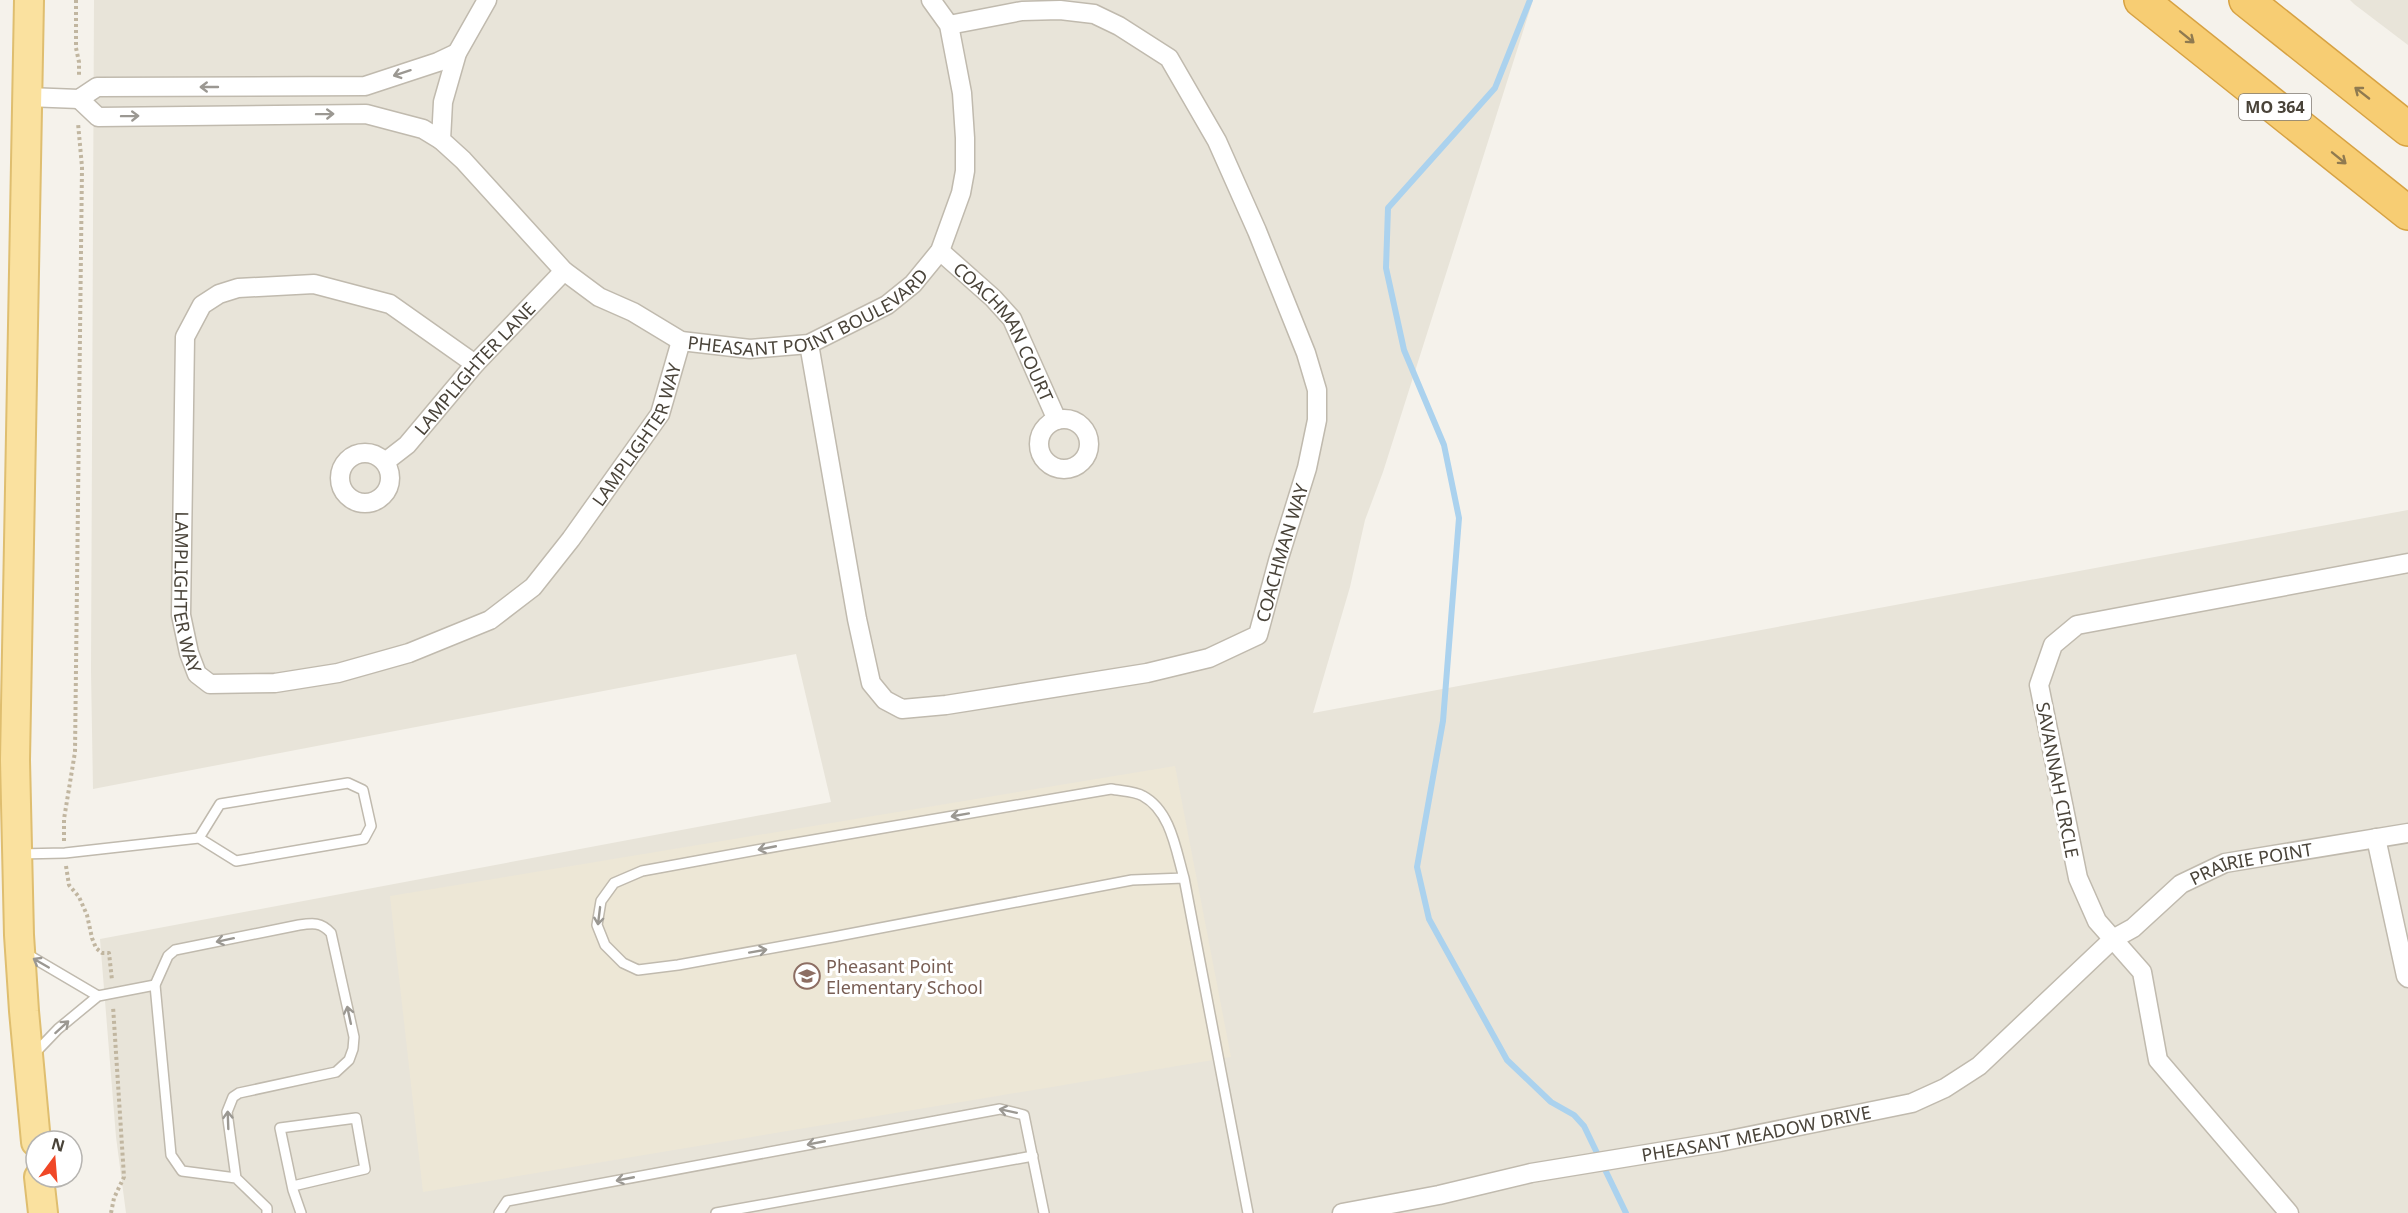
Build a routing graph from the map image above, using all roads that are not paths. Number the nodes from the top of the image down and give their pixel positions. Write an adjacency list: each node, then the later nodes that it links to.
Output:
1 (29, 0): 10 (main road)
2 (487, 0): 7 (street)
3 (931, 0): 6 (street, PHEASANT POINT BOULEVARD)
4 (2141, 0): 16 (highway, MO 364, one-way to 16)
5 (2246, 0): 14 (highway, one-way to 5)
6 (949, 25): 17 (street, PHEASANT POINT BOULEVARD); 20 (street, COACHMAN WAY)
7 (457, 53): 8 (street, one-way to 8); 15 (street)
8 (365, 86): 9 (street); 12 (street)
9 (258, 87): 11 (street, one-way to 11); 13 (street)
10 (27, 97): 11 (street); 28 (main road)
11 (79, 99): 13 (street, PHEASANT POINT BOULEVARD, one-way to 13)
12 (366, 114): 13 (street, PHEASANT POINT BOULEVARD, one-way to 12); 15 (street, PHEASANT POINT BOULEVARD)
13 (259, 115)
14 (2408, 129)
15 (441, 140): 18 (street, PHEASANT POINT BOULEVARD)
16 (2408, 213)
17 (940, 251): 20 (street, PHEASANT POINT BOULEVARD); 22 (street, COACHMAN COURT)
18 (564, 271): 19 (street, PHEASANT POINT BOULEVARD); 21 (street, LAMPLIGHTER LANE)
19 (681, 341): 20 (street, PHEASANT POINT BOULEVARD); 21 (street, LAMPLIGHTER WAY)
20 (809, 344)
21 (475, 364): 23 (street, LAMPLIGHTER LANE)
22 (1057, 420)
23 (385, 462)
24 (2408, 563): 30 (street, SAVANNAH CIRCLE)
25 (2408, 833): 27 (street, PRAIRIE POINT)
26 (199, 838): 26 (lane); 28 (lane)
27 (2376, 838): 30 (street, PRAIRIE POINT); 32 (street)
28 (17, 854): 31 (main road)
29 (1184, 878): 29 (lane, one-way to 29); 47 (lane)
30 (2113, 939): 48 (street, PHEASANT MEADOW DRIVE); 49 (street, SAVANNAH CIRCLE)
31 (21, 951): 34 (lane, one-way to 31); 35 (main road)
32 (2408, 978)
33 (155, 985): 34 (lane); 38 (lane); 38 (lane, one-way to 33)
34 (98, 996): 35 (lane, one-way to 34)
35 (28, 1060): 36 (main road)
36 (35, 1129)
37 (1034, 1156): 44 (lane, one-way to 44); 45 (lane); 46 (lane)
38 (236, 1178): 42 (lane)
39 (293, 1186): 39 (lane); 43 (lane)
40 (40, 1189): 41 (main road)
41 (43, 1213)
42 (267, 1213)
43 (301, 1213)
44 (499, 1213)
45 (716, 1213)
46 (1044, 1213)
47 (1248, 1213)
48 (1342, 1213)
49 (2289, 1213)

